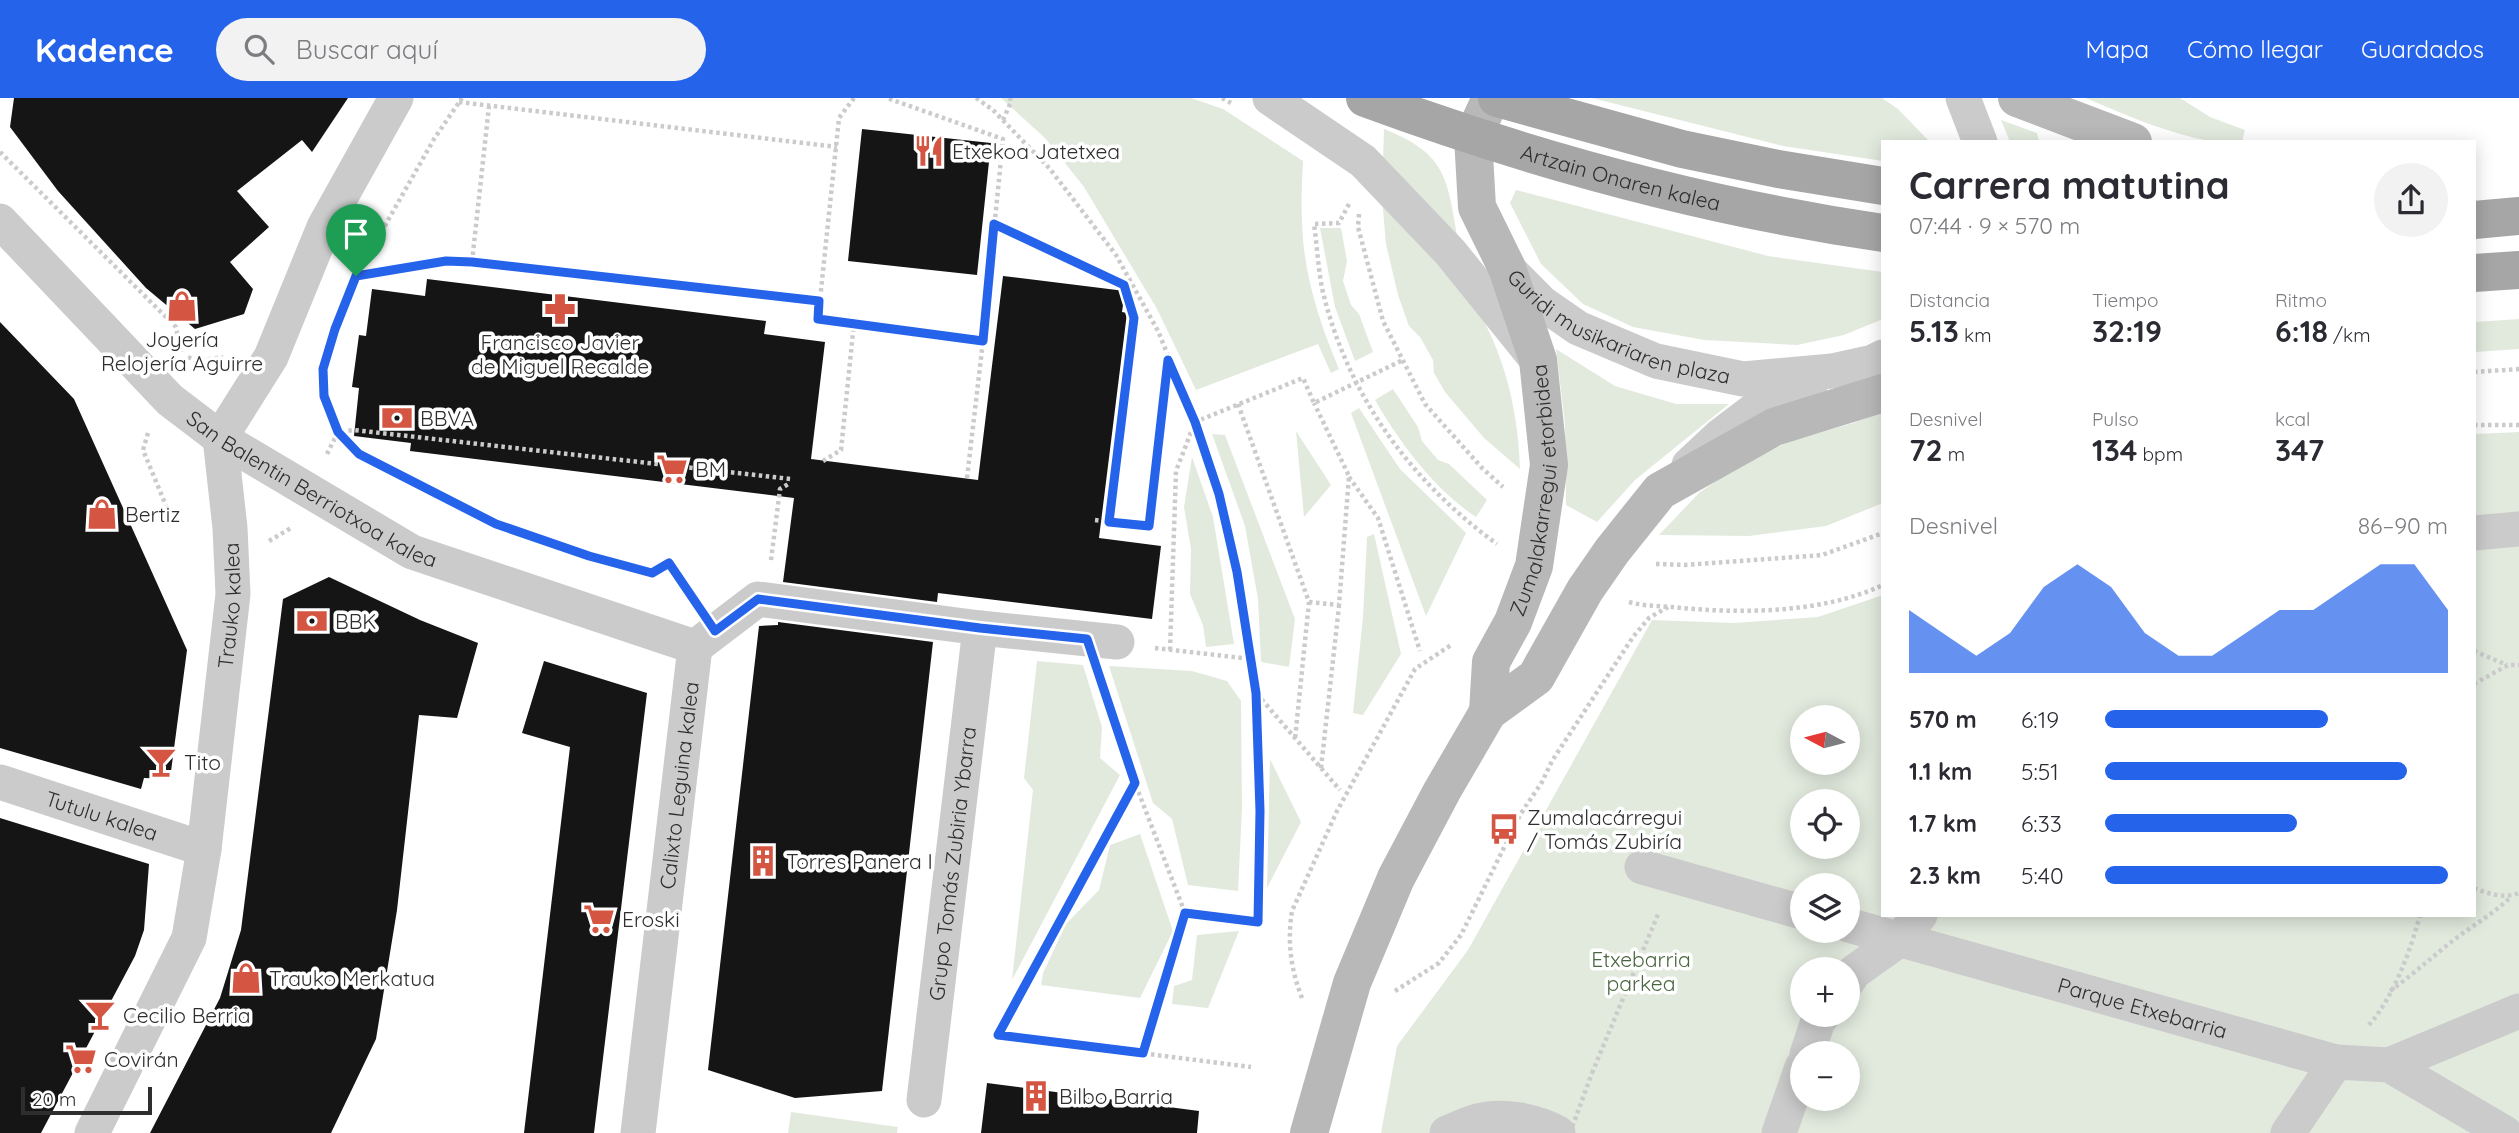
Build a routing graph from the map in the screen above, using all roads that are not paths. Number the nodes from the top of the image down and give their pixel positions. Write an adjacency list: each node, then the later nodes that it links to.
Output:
1 (396, 98): 23 (street)
2 (1270, 98): 20 (street, Guridi musikariaren plaza)
3 (1365, 98): 8 (main road, Artzain Onaren kalea)
4 (1491, 98): 8 (street, Guridi musikariaren plaza)
5 (1497, 98): 11 (main road, Artzain Onaren kalea)
6 (1963, 98): 9 (street)
7 (2017, 98): 10 (street)
8 (1473, 137): 15 (main road, Artzain Onaren kalea); 16 (street, Guridi musikariaren plaza)
9 (1979, 140)
10 (2128, 140)
11 (1881, 186)
12 (2519, 216): 14 (main road)
13 (0, 220): 23 (street, San Balentin Berriotxoa kalea)
14 (2476, 220)
15 (1881, 233)
16 (1507, 268): 20 (street, Zumalakarregui etorbidea); 21 (street, Guridi musikariaren plaza)
17 (2519, 270): 18 (main road)
18 (2476, 273)
19 (1881, 358): 21 (street, Guridi musikariaren plaza)
20 (1538, 360): 30 (street, Zumalakarregui etorbidea)
21 (1832, 371): 24 (street, Guridi musikariaren plaza)
22 (1881, 394): 24 (street, Zumalakarregui etorbidea)
23 (219, 438): 28 (street, San Balentin Berriotxoa kalea); 32 (street, Trauko kalea)
24 (1660, 491): 30 (street, Zumalakarregui etorbidea)
25 (2519, 529): 26 (street)
26 (2476, 533)
27 (980, 628): 28 (street); 29 (street); 41 (street, Grupo Tomás Zubiria Ybarra)
28 (705, 639): 44 (street, Calixto Leguina kalea)
29 (1102, 640)
30 (1488, 712): 45 (street, Zumalakarregui etorbidea)
31 (0, 782): 32 (street, Tutulu kalea)
32 (204, 849): 43 (street, Trauko kalea)
33 (1642, 867): 34 (street)
34 (1790, 908)
35 (1860, 925): 36 (street, Parque Etxebarria)
36 (1910, 927): 37 (street); 39 (street, Parque Etxebarria)
37 (1860, 967)
38 (2519, 1011): 40 (street, Parque Etxebarria)
39 (2336, 1062): 40 (street, Parque Etxebarria); 49 (street)
40 (2389, 1065): 50 (street, Parque Etxebarria)
41 (924, 1100)
42 (1790, 1101): 48 (street)
43 (92, 1133)
44 (638, 1133)
45 (1309, 1133)
46 (1447, 1133): 47 (street)
47 (1558, 1133)
48 (1779, 1133)
49 (2288, 1133)
50 (2505, 1133)

